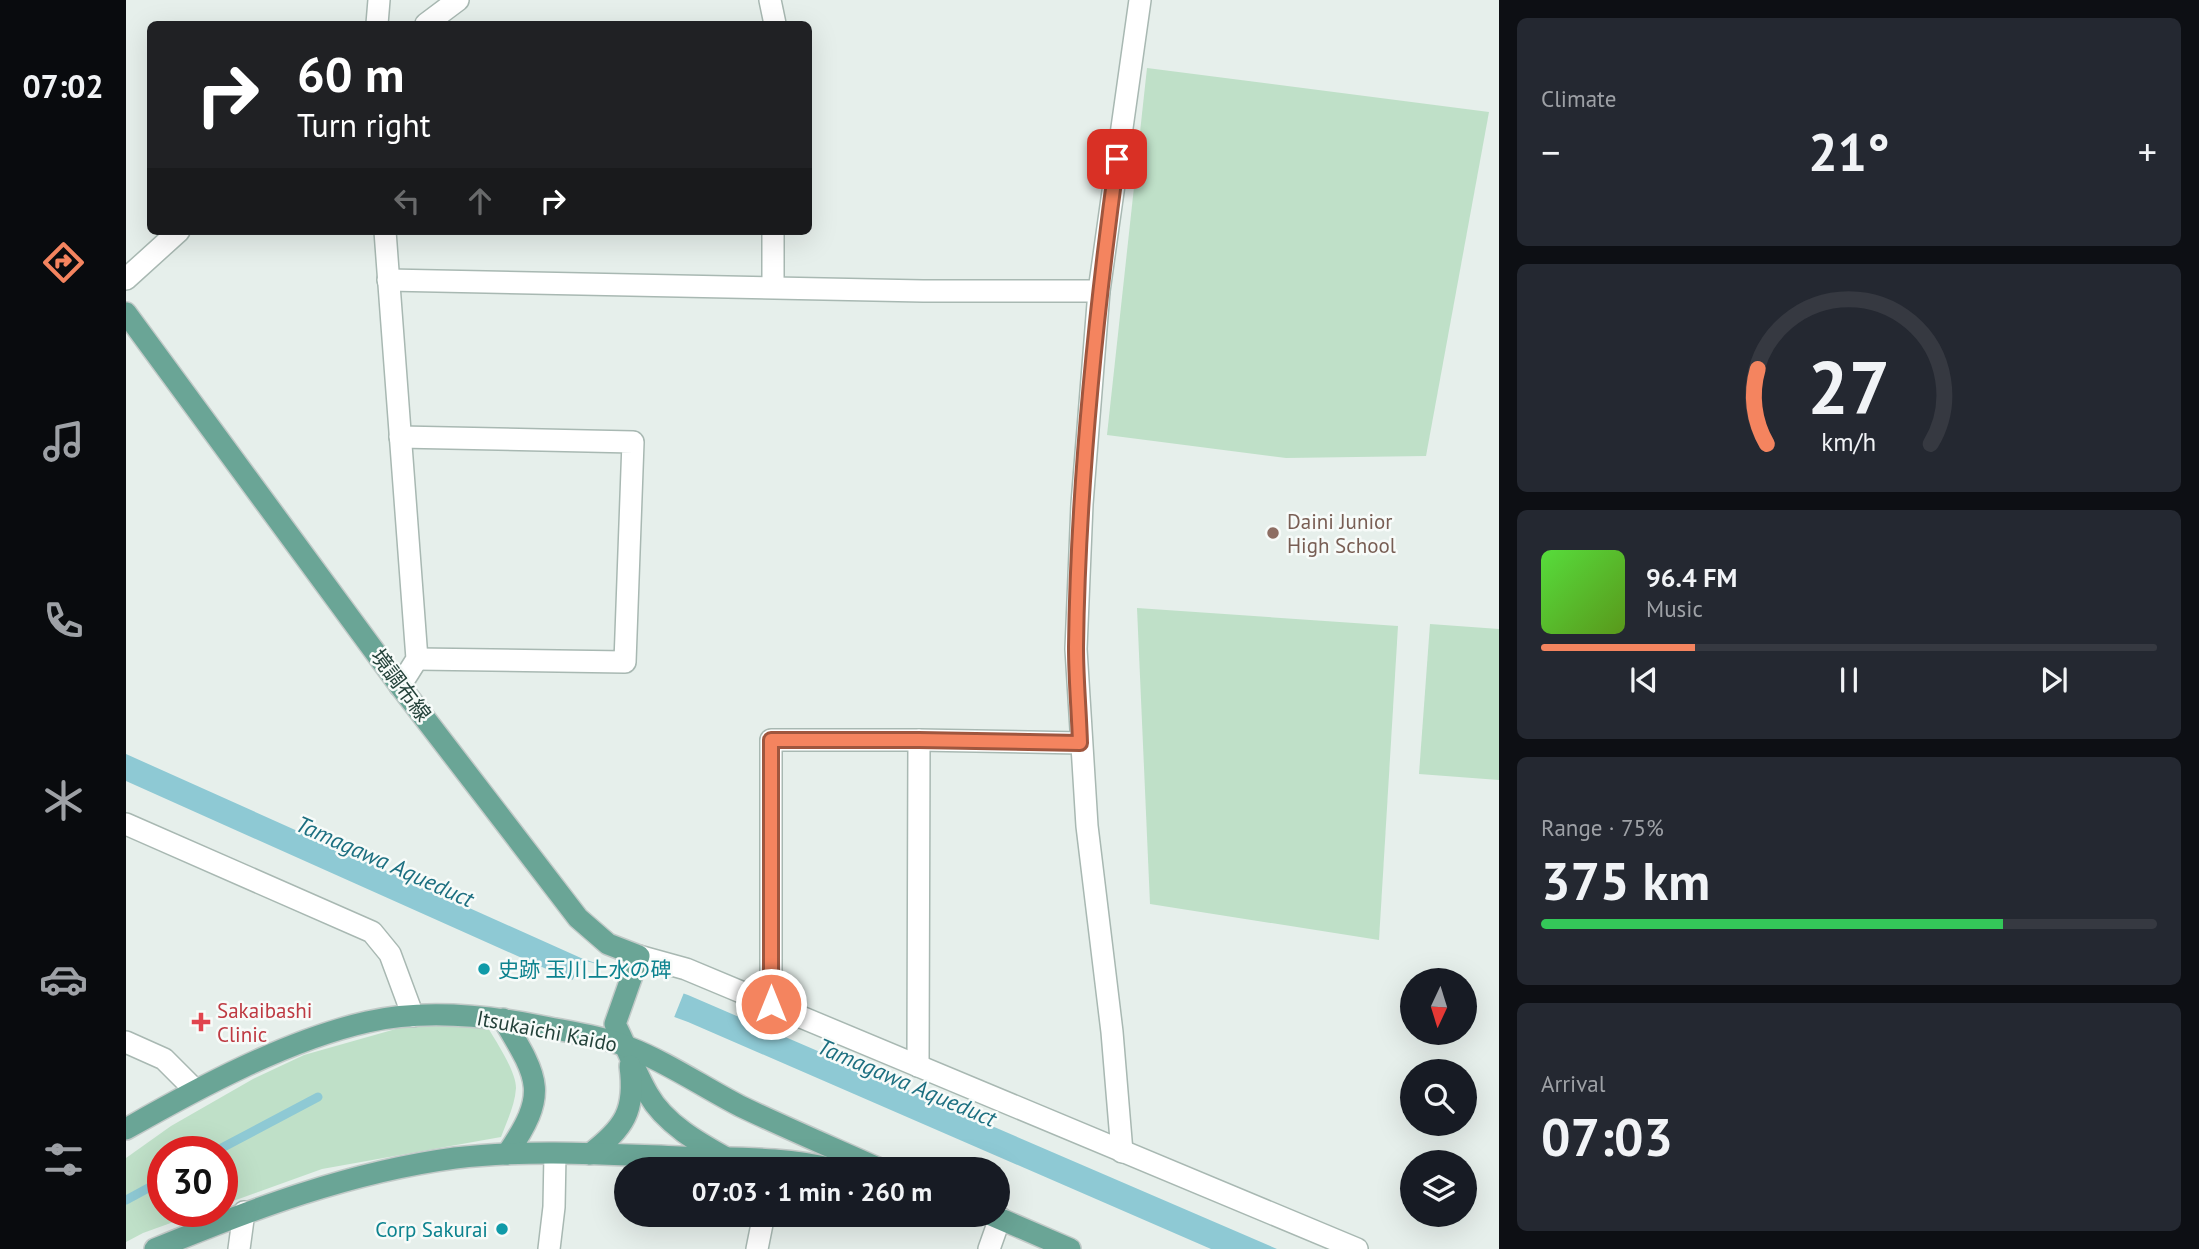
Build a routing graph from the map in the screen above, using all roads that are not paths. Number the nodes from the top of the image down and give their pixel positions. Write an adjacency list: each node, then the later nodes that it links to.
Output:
1 (379, 0): 5 (street)
2 (458, 0): 6 (street)
3 (770, 0): 7 (street)
4 (1140, 0): 14 (street)
5 (377, 21)
6 (430, 21)
7 (774, 21)
8 (175, 235): 11 (street)
9 (385, 235): 12 (street)
10 (774, 235): 13 (street)
11 (126, 279)
12 (388, 280): 13 (street); 16 (street)
13 (773, 287): 14 (street)
14 (1099, 291): 20 (street)
15 (126, 313): 18 (main road, 境調布線)
16 (400, 437): 17 (street); 17 (street)
17 (417, 659): 18 (street)
18 (400, 686): 22 (main road, 境調布線)
19 (919, 740): 20 (street); 23 (street); 28 (street)
20 (1080, 743): 31 (street)
21 (126, 824): 24 (street)
22 (636, 963): 23 (street); 27 (main road)
23 (771, 1004): 28 (street)
24 (413, 1016): 25 (main road, Itsukaichi Kaido); 29 (main road, Itsukaichi Kaido)
25 (503, 1019): 27 (main road, Itsukaichi Kaido); 32 (main road)
26 (126, 1042): 29 (street)
27 (627, 1047): 34 (main road); 36 (main road); 37 (main road, Itsukaichi Kaido)
28 (918, 1066): 31 (street)
29 (195, 1090): 30 (main road, Itsukaichi Kaido)
30 (126, 1129)
31 (1122, 1152): 48 (street)
32 (507, 1154): 33 (main road); 38 (main road)
33 (555, 1154): 34 (main road); 44 (street)
34 (590, 1154): 35 (main road)
35 (673, 1157)
36 (725, 1157)
37 (854, 1157)
38 (244, 1212): 42 (main road); 43 (street)
39 (1010, 1223): 47 (main road)
40 (761, 1227): 45 (street)
41 (992, 1227): 46 (street)
42 (155, 1249)
43 (239, 1249)
44 (549, 1249)
45 (757, 1249)
46 (989, 1249)
47 (1070, 1249)
48 (1357, 1249)

